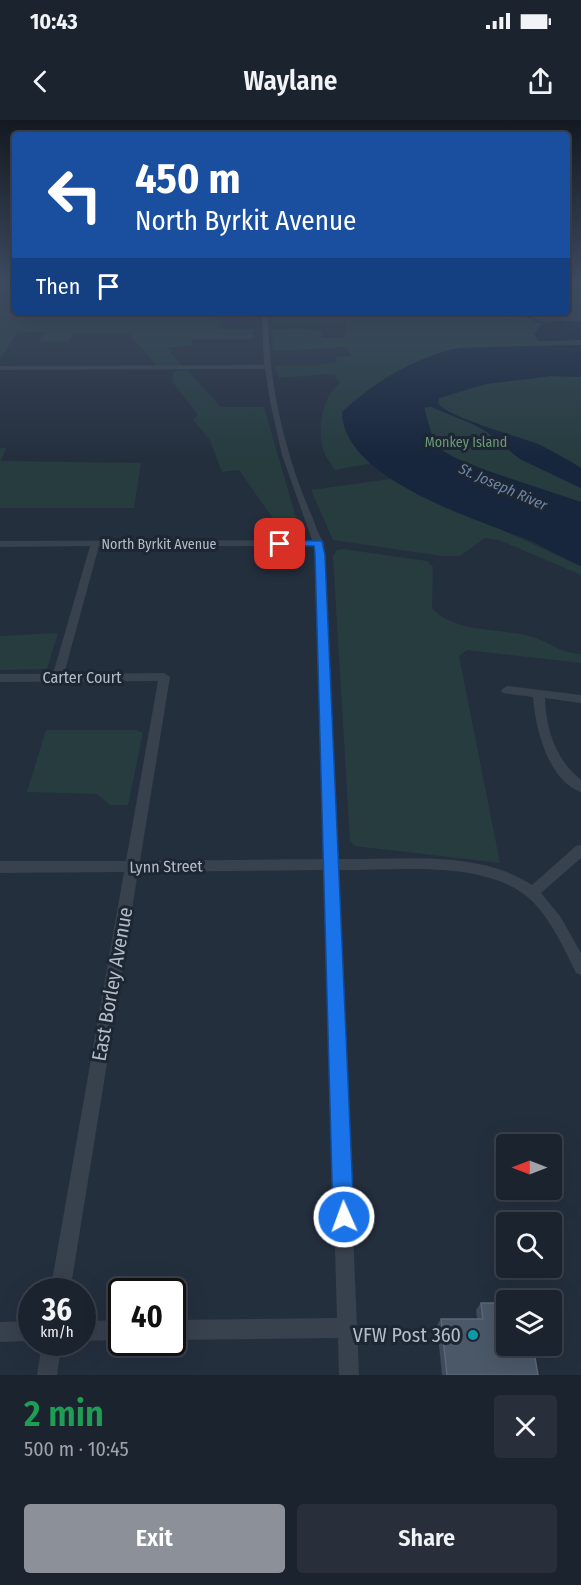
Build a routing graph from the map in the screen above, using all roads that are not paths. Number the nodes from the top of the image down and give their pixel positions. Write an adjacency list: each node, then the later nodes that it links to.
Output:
1 (264, 341): 2 (street)
2 (267, 367): 3 (street); 4 (street)
3 (0, 369)
4 (319, 543): 6 (street, North Byrkit Avenue); 15 (street)
5 (0, 544): 6 (street, North Byrkit Avenue)
6 (95, 544): 9 (street)
7 (164, 677): 9 (street, Carter Court); 17 (street, East Borley Avenue)
8 (0, 678): 9 (street, Carter Court)
9 (57, 678)
10 (507, 690): 11 (street)
11 (539, 694): 12 (street); 13 (street)
12 (581, 699)
13 (581, 787)
14 (581, 850): 18 (street)
15 (332, 865): 17 (street, Lynn Street); 18 (street, Lynn Street); 21 (street)
16 (0, 867): 17 (street, Lynn Street)
17 (131, 867): 20 (street, East Borley Avenue)
18 (533, 892): 19 (street)
19 (581, 968)
20 (62, 1278)
21 (347, 1328): 22 (street); 27 (street)
22 (186, 1330)
23 (18, 1331): 24 (street)
24 (0, 1332)
25 (50, 1356): 26 (street)
26 (48, 1375)
27 (349, 1375)

